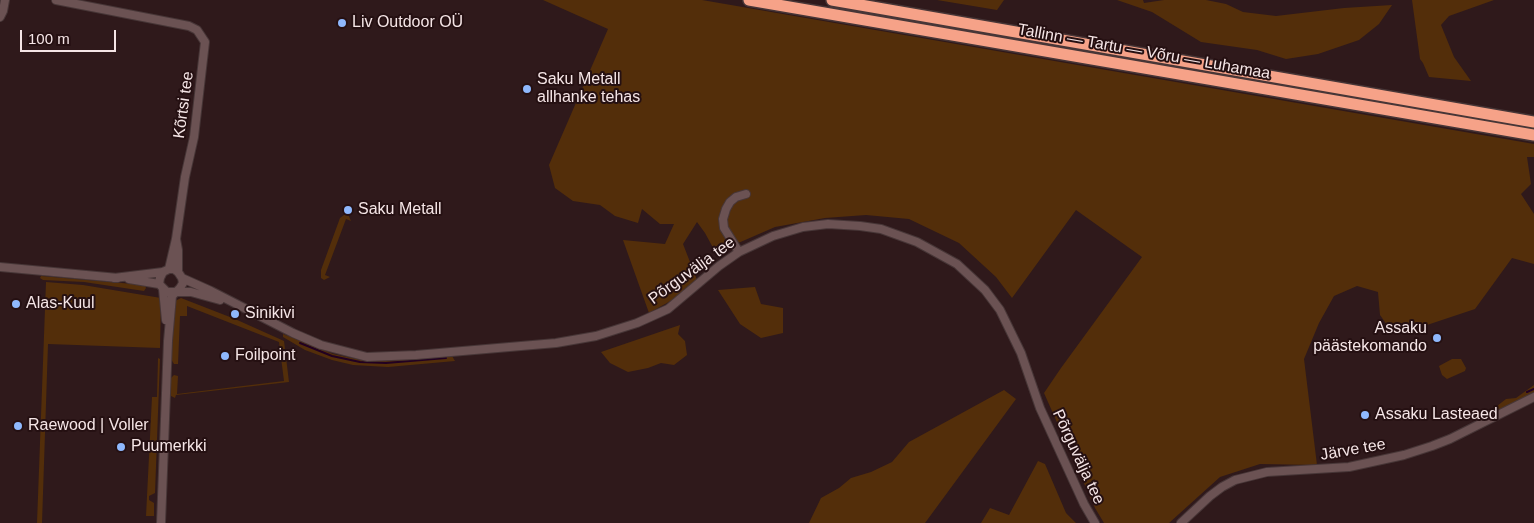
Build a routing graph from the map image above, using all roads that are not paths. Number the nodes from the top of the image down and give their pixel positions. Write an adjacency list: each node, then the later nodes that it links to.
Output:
1 (5, 0): 5 (street)
2 (56, 0): 9 (street, Kõrtsi tee)
3 (749, 0): 7 (highway, Tallinn — Tartu — Võru — Luhamaa)
4 (832, 0): 6 (highway, Tallinn — Tartu — Võru — Luhamaa)
5 (0, 17)
6 (1534, 122)
7 (1534, 135)
8 (746, 194): 10 (street)
9 (176, 239): 12 (street, Kõrtsi tee); 13 (street, Kõrtsi tee)
10 (739, 252): 17 (street, Põrguvälja tee); 21 (street, Põrguvälja tee)
11 (0, 267): 14 (street)
12 (166, 271): 13 (street); 14 (street); 15 (street)
13 (180, 275): 16 (street); 17 (street, Põrguvälja tee)
14 (114, 278): 15 (street)
15 (161, 287): 16 (street); 18 (street)
16 (176, 292): 17 (street, Põrguvälja tee); 18 (street)
17 (238, 307)
18 (168, 340): 20 (street)
19 (1534, 397): 22 (street, Järve tee)
20 (161, 523)
21 (1095, 523)
22 (1180, 523)

